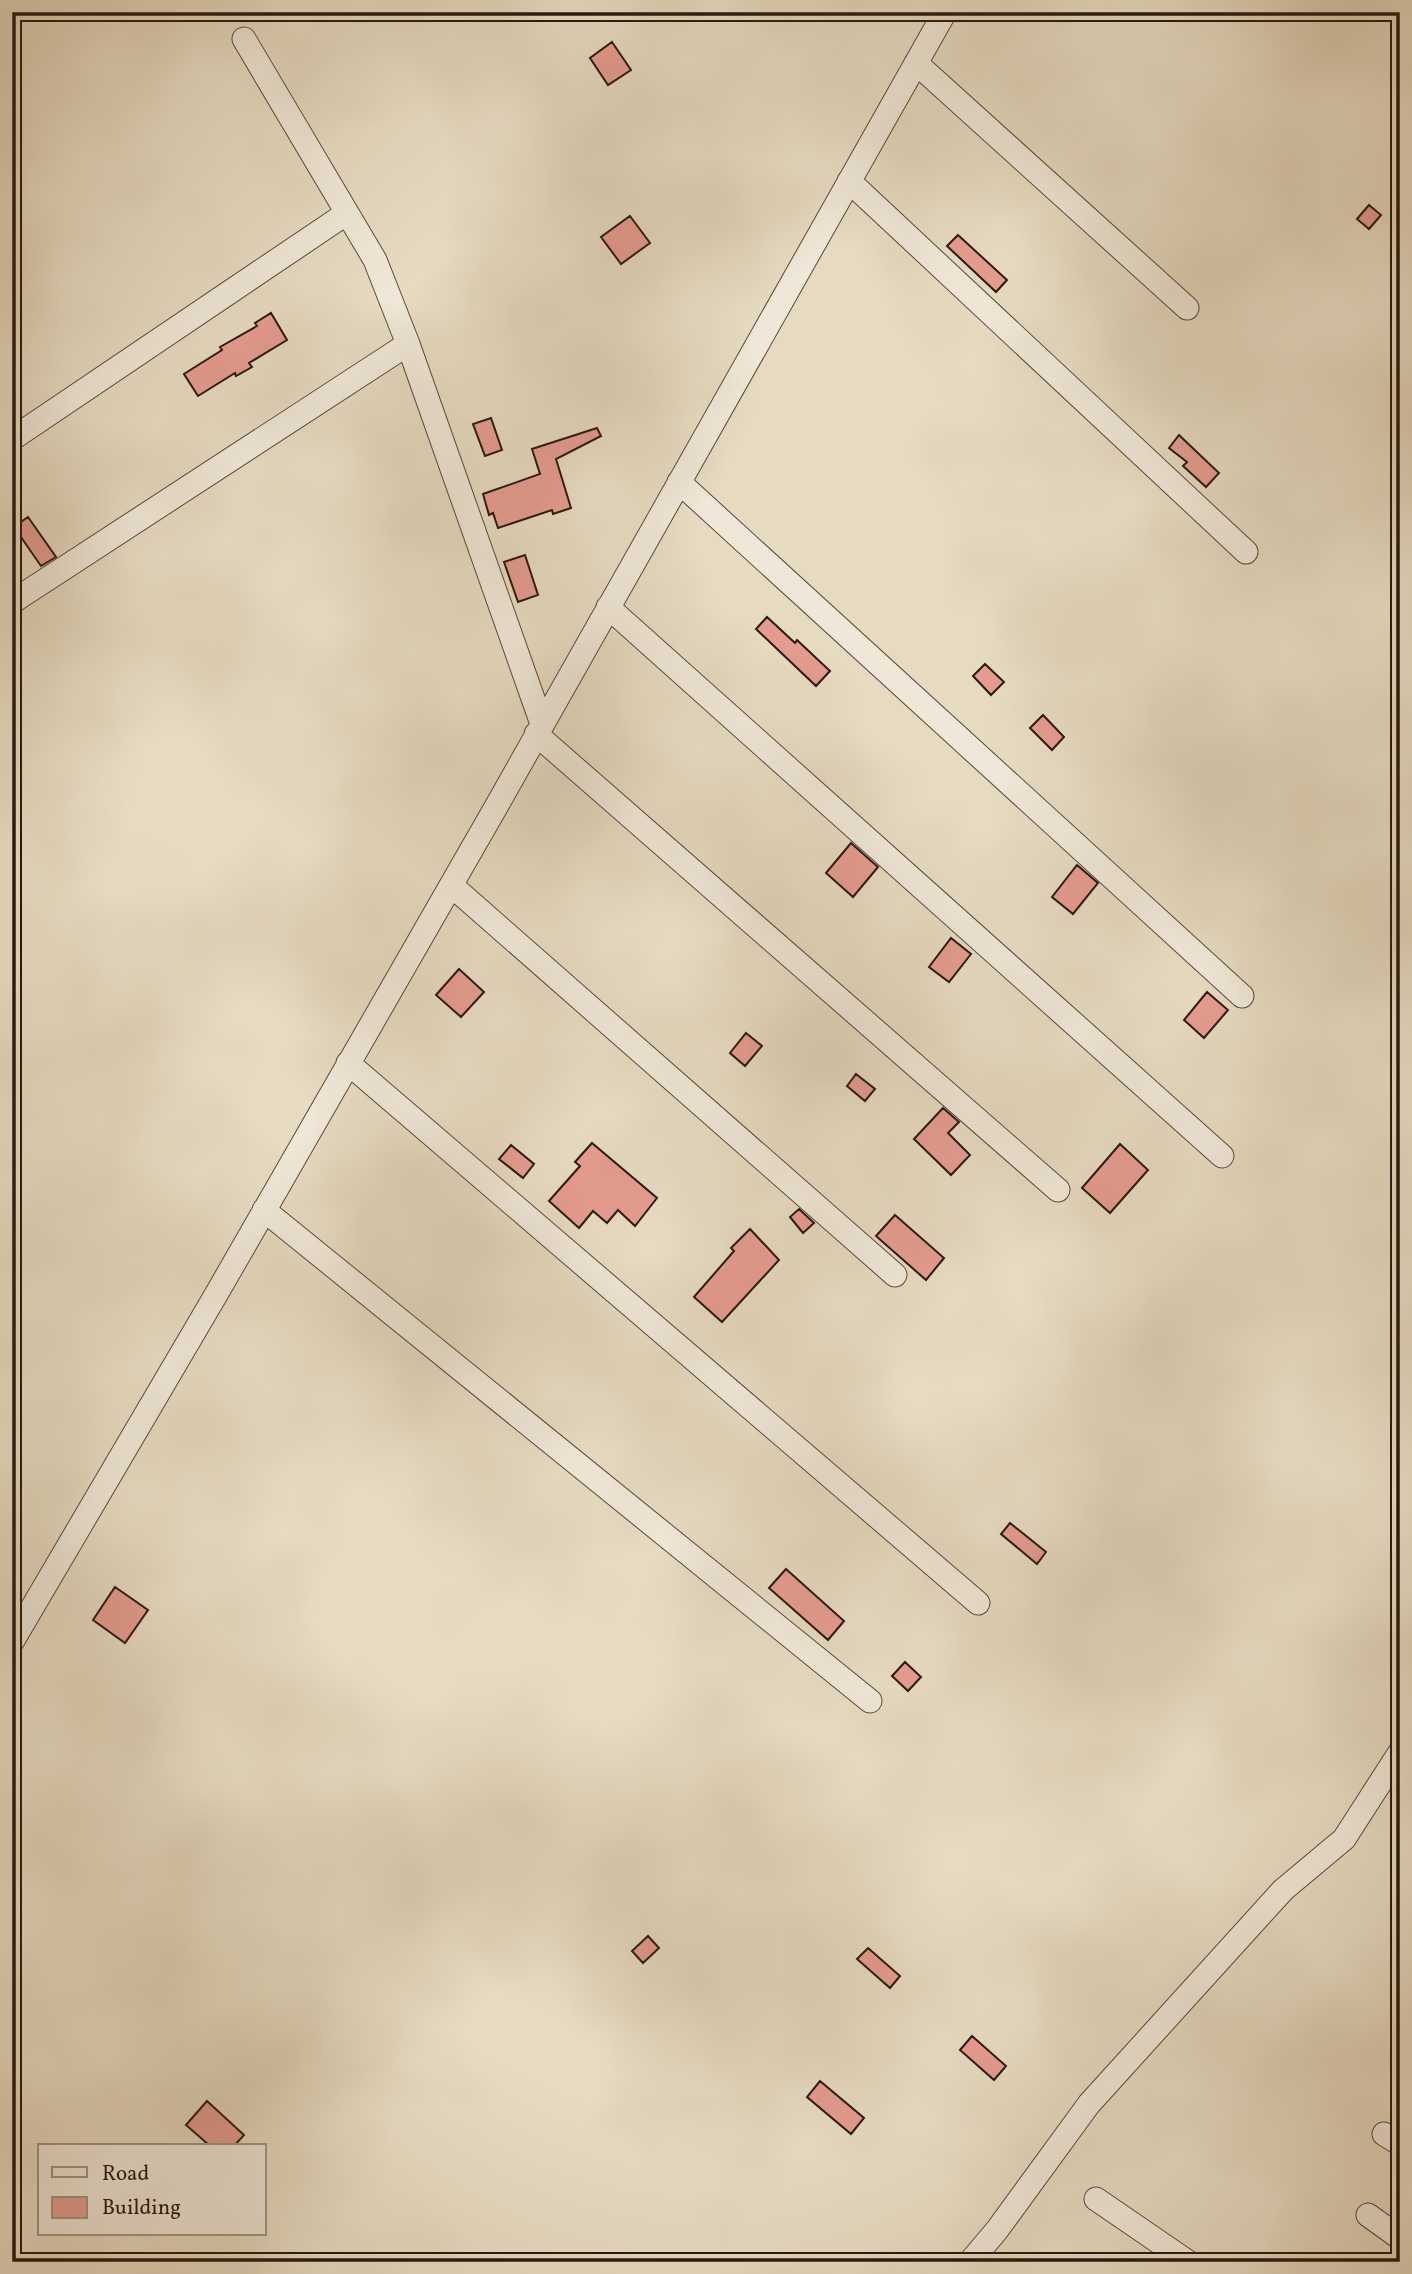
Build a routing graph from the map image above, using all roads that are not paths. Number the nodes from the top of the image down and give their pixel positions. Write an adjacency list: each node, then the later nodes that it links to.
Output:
1 (945, 12): 3 (street)
2 (244, 39): 5 (street)
3 (916, 63): 4 (street); 6 (street)
4 (849, 180): 9 (street); 10 (street)
5 (348, 213): 7 (street); 8 (street)
6 (1187, 308)
7 (408, 344): 11 (street); 13 (street)
8 (12, 439)
9 (679, 482): 12 (street); 15 (street)
10 (1246, 552)
11 (12, 603)
12 (608, 607): 13 (street); 17 (street)
13 (539, 729): 14 (street); 18 (street)
14 (451, 885): 16 (street); 20 (street)
15 (1242, 996)
16 (348, 1063): 19 (street); 21 (street)
17 (1222, 1156)
18 (1058, 1190)
19 (264, 1210): 22 (street); 23 (street)
20 (895, 1275)
21 (978, 1603)
22 (12, 1642)
23 (870, 1701)
24 (1400, 1752): 28 (street)
25 (1096, 2199): 29 (street)
26 (1368, 2216): 27 (street)
27 (1400, 2238)
28 (970, 2262)
29 (1188, 2262)

